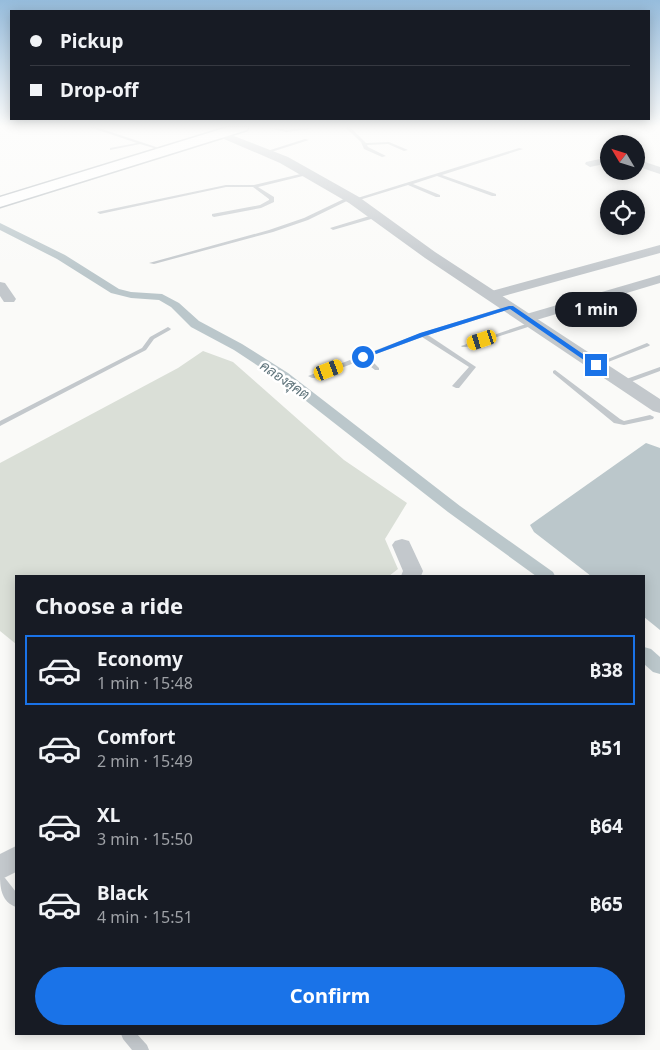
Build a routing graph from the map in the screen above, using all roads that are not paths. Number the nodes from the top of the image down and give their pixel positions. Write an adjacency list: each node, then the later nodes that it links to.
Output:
1 (67, 176): 11 (main road)
2 (79, 176): 13 (main road)
3 (300, 176): 8 (lane)
4 (312, 176): 12 (street)
5 (432, 176): 7 (lane)
6 (443, 176): 9 (lane)
7 (409, 184): 10 (lane); 12 (lane)
8 (254, 186): 14 (lane); 15 (lane)
9 (494, 195)
10 (438, 196)
11 (0, 197)
12 (352, 199): 16 (street); 19 (lane)
13 (0, 202)
14 (100, 212)
15 (214, 215)
16 (376, 216): 17 (lane); 22 (street)
17 (333, 228)
18 (660, 249): 22 (street)
19 (152, 263)
20 (659, 280): 25 (street)
21 (0, 286): 23 (street)
22 (492, 295): 24 (street)
23 (10, 299)
24 (511, 307): 25 (street); 27 (lane)
25 (532, 321): 29 (lane); 31 (street)
26 (168, 328): 39 (lane)
27 (422, 334): 30 (lane); 37 (lane)
28 (647, 344): 31 (lane)
29 (464, 346)
30 (363, 357): 32 (lane); 35 (lane)
31 (596, 365): 36 (street)
32 (378, 369)
33 (660, 369): 36 (lane)
34 (555, 372): 38 (lane)
35 (312, 376)
36 (622, 382): 38 (street)
37 (456, 386)
38 (655, 412)
39 (0, 424)
40 (402, 545): 41 (street)
41 (412, 575)
42 (15, 859): 43 (street)
43 (0, 868)
44 (0, 882): 45 (lane)
45 (15, 900)
46 (129, 1035): 47 (lane)
47 (142, 1050)

